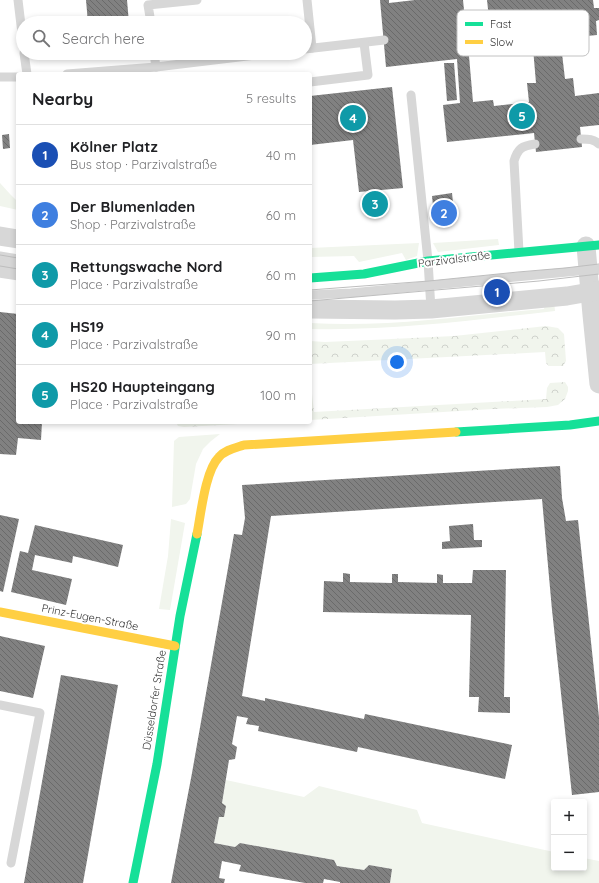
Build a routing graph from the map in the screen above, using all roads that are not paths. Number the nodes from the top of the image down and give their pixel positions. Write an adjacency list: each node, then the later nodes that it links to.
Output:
1 (18, 0): 4 (lane)
2 (198, 0): 5 (lane)
3 (307, 0): 6 (lane)
4 (20, 16)
5 (149, 16)
6 (308, 16)
7 (384, 40): 8 (lane)
8 (364, 43): 9 (lane); 18 (lane)
9 (312, 48)
10 (25, 60): 14 (lane)
11 (155, 60): 13 (lane)
12 (218, 60): 13 (lane)
13 (156, 68): 15 (lane)
14 (26, 72)
15 (97, 72)
16 (0, 77): 17 (lane)
17 (16, 77)
18 (312, 82)
19 (411, 95): 29 (lane)
20 (581, 139): 22 (lane)
21 (535, 144): 26 (lane)
22 (599, 144)
23 (0, 236): 24 (street)
24 (16, 239)
25 (593, 245): 26 (street, Parzivalstraße); 31 (street)
26 (519, 252): 29 (street, Parzivalstraße)
27 (0, 256): 28 (lane)
28 (16, 259)
29 (428, 261): 33 (street, Parzivalstraße); 34 (lane)
30 (0, 268): 32 (street)
31 (594, 270): 34 (lane); 35 (street)
32 (16, 271)
33 (312, 278)
34 (430, 285): 36 (lane); 38 (lane)
35 (595, 291): 38 (street); 39 (street)
36 (312, 295)
37 (312, 309): 38 (street)
38 (431, 309)
39 (599, 384)
40 (599, 421): 42 (street, Düsseldorfer Straße)
41 (0, 612): 42 (street, Prinz-Eugen-Straße)
42 (175, 646): 45 (street, Düsseldorfer Straße)
43 (0, 705): 44 (lane)
44 (11, 863)
45 (133, 883)

